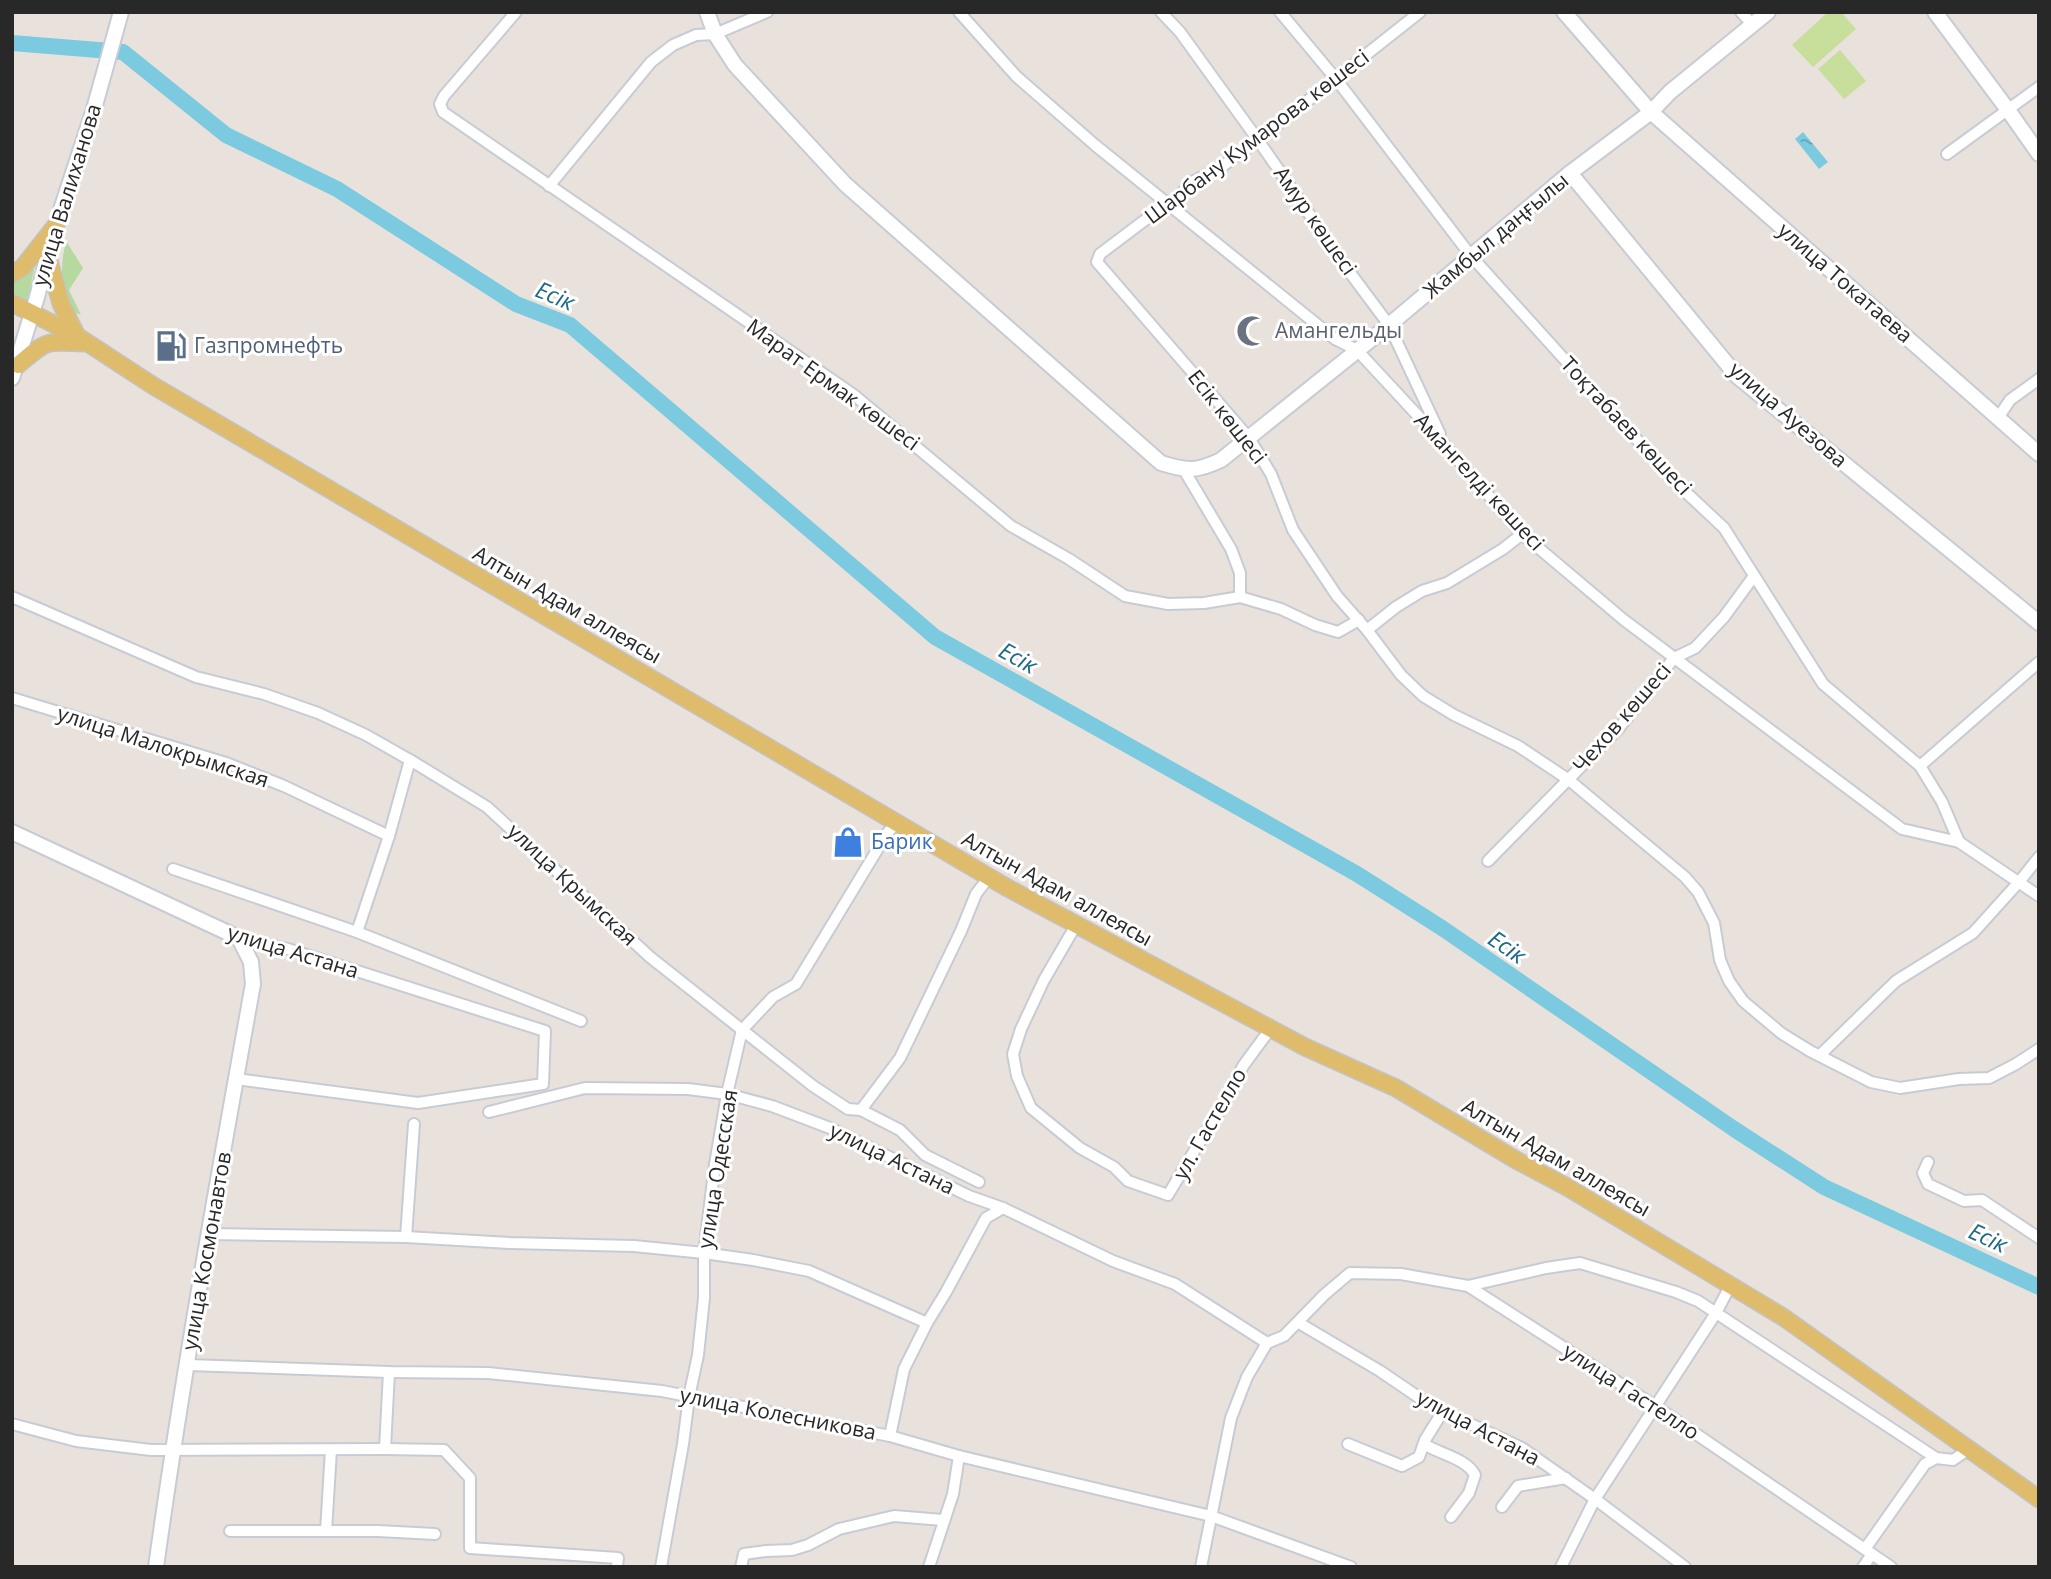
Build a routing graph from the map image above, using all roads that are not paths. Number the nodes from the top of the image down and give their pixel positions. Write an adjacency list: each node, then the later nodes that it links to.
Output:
1 (121, 12): 25 (street, улица Валиханова)
2 (516, 12): 23 (street, Марат Ермак көшесі)
3 (707, 12): 14 (street)
4 (767, 12): 14 (street)
5 (959, 12): 24 (street, Амангелді көшесі)
6 (1161, 12): 19 (street, Амур көшесі)
7 (1280, 12): 15 (street, Тоқтабаев көшесі)
8 (1420, 12): 15 (street, Шарбану Кумарова көшесі)
9 (1564, 12): 18 (street, улица Токатаева)
10 (1741, 12): 13 (street)
11 (1768, 12): 13 (street, Жамбыл даңғылы)
12 (1935, 12): 17 (street)
13 (1752, 24): 18 (street, Жамбыл даңғылы)
14 (715, 34): 23 (street); 41 (street)
15 (1336, 79): 19 (street, Шарбану Кумарова көшесі); 26 (street, Тоқтабаев көшесі)
16 (2039, 87): 17 (street)
17 (2008, 110): 20 (street); 21 (street)
18 (1651, 112): 22 (street, Жамбыл даңғылы); 37 (street, улица Токатаева)
19 (1258, 140): 24 (street, Шарбану Кумарова көшесі); 32 (street, Амур көшесі)
20 (1947, 154)
21 (2039, 154)
22 (1570, 173): 26 (street, Жамбыл даңғылы); 47 (street, улица Ауезова)
23 (549, 186): 45 (street, Марат Ермак көшесі)
24 (1170, 205): 28 (street, Шарбану Кумарова көшесі); 34 (street, Амангелді көшесі)
25 (56, 225): 27 (street, улица Валиханова); 29 (main road)
26 (1471, 256): 32 (street, Жамбыл даңғылы); 43 (street, Тоқтабаев көшесі)
27 (48, 257): 31 (street, улица Валиханова); 33 (main road)
28 (1097, 262): 38 (street, Есік көшесі)
29 (12, 274)
30 (12, 303): 31 (main road, Алтын Адам аллеясы)
31 (32, 315): 33 (main road, Алтын Адам аллеясы); 35 (street, улица Валиханова)
32 (1389, 325): 34 (street, Жамбыл даңғылы); 39 (street, Амур көшесі)
33 (83, 340): 35 (main road); 55 (main road, Алтын Адам аллеясы)
34 (1357, 350): 38 (street, Жамбыл даңғылы); 39 (street, Амангелді көшесі)
35 (14, 373)
36 (2039, 379): 37 (street)
37 (1998, 418): 40 (street, улица Токатаева)
38 (1249, 438): 41 (street, Жамбыл даңғылы); 46 (street, Есік көшесі)
39 (1445, 445): 42 (street, Амангелді көшесі)
40 (2039, 454)
41 (1184, 470): 45 (street)
42 (1522, 534): 48 (street); 49 (street, Амангелді көшесі)
43 (1754, 576): 49 (street, Чехов көшесі); 53 (street, Тоқтабаев көшесі)
44 (12, 597): 52 (street, улица Крымская)
45 (1240, 597): 46 (street)
46 (1359, 620): 48 (street, Есік көшесі)
47 (2039, 623)
48 (1367, 630): 54 (street, Есік көшесі)
49 (1674, 658): 54 (street, Чехов көшесі); 58 (street, Амангелді көшесі)
50 (2039, 662): 53 (street)
51 (12, 698): 57 (street, улица Малокрымская)
52 (410, 760): 57 (street); 70 (street, улица Крымская)
53 (1920, 766): 58 (street, Тоқтабаев көшесі)
54 (1569, 780): 60 (street, Чехов көшесі); 72 (street, Есік көшесі)
55 (897, 823): 62 (main road, Алтын Адам аллеясы); 70 (street)
56 (12, 832): 67 (street, улица Астана)
57 (388, 836): 66 (street)
58 (1959, 842): 63 (street, Амангелді көшесі)
59 (2039, 857): 63 (street)
60 (1488, 861)
61 (173, 869): 66 (street)
62 (989, 877): 65 (main road, Алтын Адам аллеясы); 75 (street)
63 (2020, 882): 64 (street, Амангелді көшесі); 72 (street)
64 (2039, 896)
65 (1076, 925): 69 (main road, Алтын Адам аллеясы); 69 (street, ул. Гастелло)
66 (357, 932): 68 (street)
67 (239, 938): 73 (street, улица Космонавтов); 73 (street, улица Астана)
68 (581, 1021)
69 (1271, 1028): 86 (main road, Алтын Адам аллеясы)
70 (742, 1030): 74 (street, улица Одесская); 75 (street, улица Крымская)
71 (2039, 1049): 72 (street, Есік көшесі)
72 (1820, 1055)
73 (236, 1079): 81 (street, улица Космонавтов)
74 (727, 1094): 76 (street, улица Астана); 80 (street, улица Астана); 84 (street, улица Одесская)
75 (861, 1110): 79 (street, улица Крымская)
76 (489, 1112)
77 (414, 1124): 82 (street)
78 (1927, 1162): 83 (street)
79 (979, 1182)
80 (1003, 1208): 88 (street); 90 (street, улица Астана)
81 (209, 1234): 82 (street); 91 (street, улица Космонавтов)
82 (406, 1237): 84 (street)
83 (2039, 1238)
84 (704, 1252): 88 (street); 93 (street, улица Одесская)
85 (1468, 1286): 87 (street); 89 (street, улица Гастелло); 94 (street, улица Гастелло)
86 (1730, 1286): 87 (street); 102 (main road, Алтын Адам аллеясы)
87 (1716, 1312): 94 (street); 105 (street)
88 (927, 1323): 97 (street)
89 (1299, 1323): 90 (street); 95 (street, улица Астана)
90 (1267, 1343): 110 (street)
91 (188, 1366): 92 (street, улица Колесникова); 100 (street, улица Космонавтов)
92 (389, 1372): 93 (street, улица Колесникова); 101 (street)
93 (689, 1397): 97 (street, улица Колесникова); 119 (street, улица Одесская)
94 (1655, 1406): 107 (street); 116 (street, улица Гастелло)
95 (1443, 1411): 99 (street); 106 (street, улица Астана)
96 (12, 1424): 100 (street)
97 (890, 1436): 104 (street, улица Колесникова)
98 (1348, 1444): 99 (street)
99 (1424, 1444): 111 (street)
100 (172, 1448): 103 (street); 117 (street, улица Космонавтов)
101 (385, 1449): 103 (street); 118 (street)
102 (1969, 1449): 105 (street); 108 (main road, Алтын Адам аллеясы)
103 (331, 1450): 114 (street)
104 (959, 1456): 110 (street, улица Колесникова); 112 (street)
105 (1936, 1458): 116 (street)
106 (1566, 1478): 107 (street, улица Астана); 109 (street)
107 (1595, 1499): 124 (street); 125 (street, улица Астана)
108 (2039, 1499)
109 (1502, 1507)
110 (1211, 1516): 122 (street); 123 (street, улица Колесникова)
111 (1451, 1517)
112 (943, 1520): 120 (street); 121 (street)
113 (230, 1531): 114 (street)
114 (326, 1531): 115 (street)
115 (435, 1534)
116 (1868, 1551): 126 (street); 127 (street, улица Гастелло)
117 (156, 1567)
118 (617, 1567)
119 (661, 1567)
120 (741, 1567)
121 (931, 1567)
122 (1201, 1567)
123 (1351, 1567)
124 (1561, 1567)
125 (1685, 1567)
126 (1863, 1567)
127 (1891, 1567)

